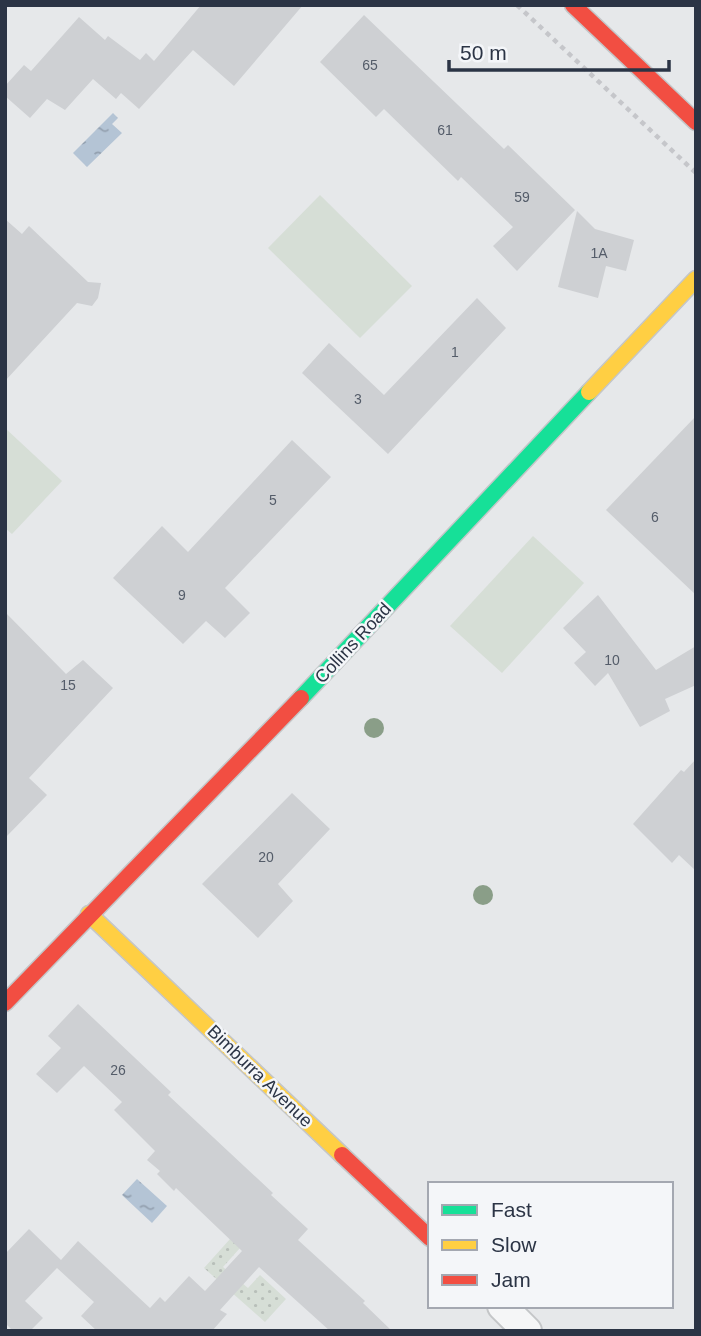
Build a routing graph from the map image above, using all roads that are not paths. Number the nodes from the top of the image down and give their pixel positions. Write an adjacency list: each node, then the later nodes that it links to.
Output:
1 (573, 5): 2 (street)
2 (696, 122)
3 (696, 279): 4 (street, Collins Road)
4 (89, 914): 5 (street, Collins Road); 6 (street, Bimburra Avenue)
5 (5, 1003)
6 (428, 1236)
7 (504, 1308): 8 (street)
8 (527, 1331)

